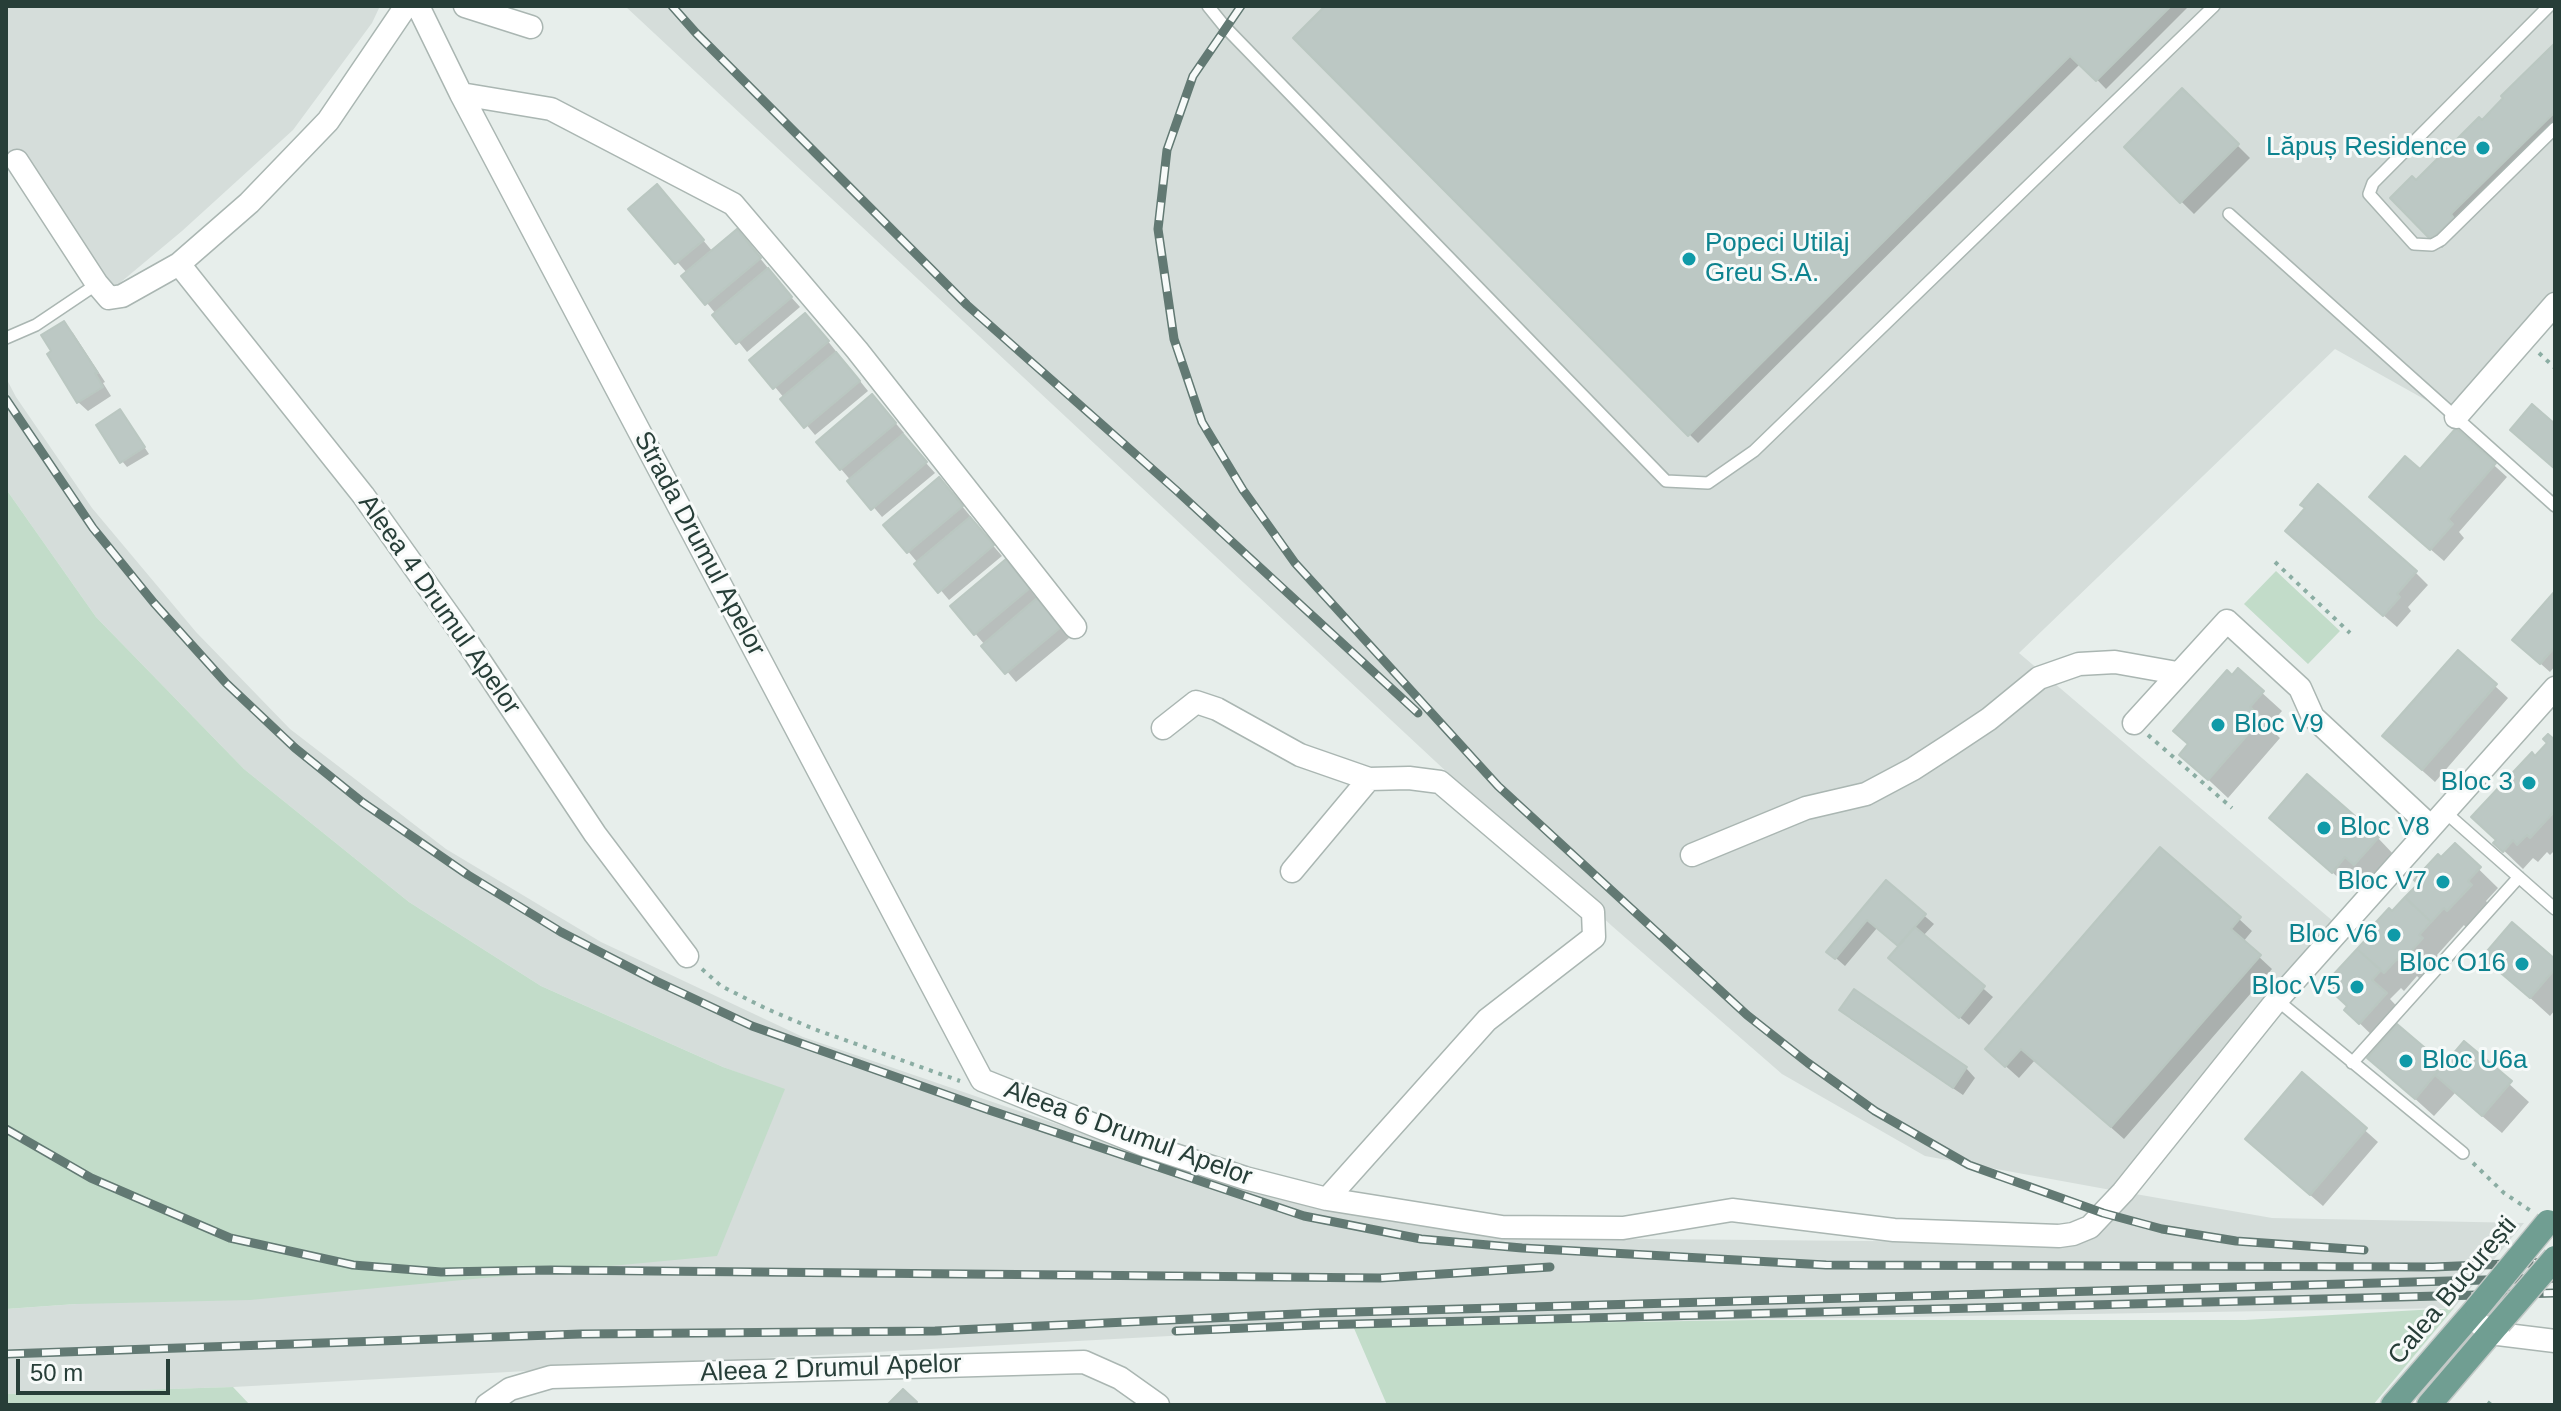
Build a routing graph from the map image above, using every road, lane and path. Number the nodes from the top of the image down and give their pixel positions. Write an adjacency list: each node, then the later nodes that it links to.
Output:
1 (406, 6): 12 (street)
2 (418, 6): 8 (street, Strada Drumul Apelor)
3 (465, 6): 7 (street)
4 (1208, 6): 5 (lane)
5 (2214, 6)
6 (2549, 6): 9 (lane)
7 (531, 27)
8 (461, 94): 19 (street); 35 (street, Strada Drumul Apelor)
9 (2555, 128)
10 (17, 161): 13 (street)
11 (2229, 214): 16 (lane)
12 (179, 264): 13 (street); 32 (street, Aleea 4 Drumul Apelor)
13 (97, 284): 15 (lane)
14 (2555, 304): 16 (street)
15 (6, 338)
16 (2456, 417): 17 (lane)
17 (2555, 506)
18 (2275, 562): 20 (path)
19 (1075, 627)
20 (2350, 633)
21 (2177, 673): 23 (street); 27 (street); 28 (street)
22 (2555, 688): 27 (street, Aleea 6 Drumul Apelor)
23 (2134, 723): 26 (path)
24 (1163, 728): 25 (street)
25 (1369, 779): 29 (street); 37 (street)
26 (2232, 808)
27 (2437, 819): 30 (lane); 33 (street, Aleea 6 Drumul Apelor)
28 (1692, 855)
29 (1292, 871)
30 (2519, 877): 31 (lane); 34 (lane)
31 (2555, 909)
32 (687, 956): 35 (path)
33 (2277, 1000): 34 (lane); 37 (street, Aleea 6 Drumul Apelor)
34 (2352, 1063): 36 (lane)
35 (982, 1080): 37 (street, Aleea 6 Drumul Apelor)
36 (2463, 1153): 38 (path)
37 (1327, 1199)
38 (2551, 1217): 40 (main road, Calea București, bridge)
39 (2555, 1258): 41 (main road, bridge)
40 (2473, 1312): 41 (street); 48 (main road, Calea București)
41 (2495, 1328): 42 (street); 49 (main road)
42 (2555, 1341)
43 (510, 1389): 45 (street, Aleea 2 Drumul Apelor); 46 (street, Aleea 2 Drumul Apelor); 47 (street)
44 (2493, 1398): 50 (path)
45 (1148, 1401)
46 (487, 1405)
47 (528, 1405)
48 (2393, 1405)
49 (2429, 1405)
50 (2488, 1405)

